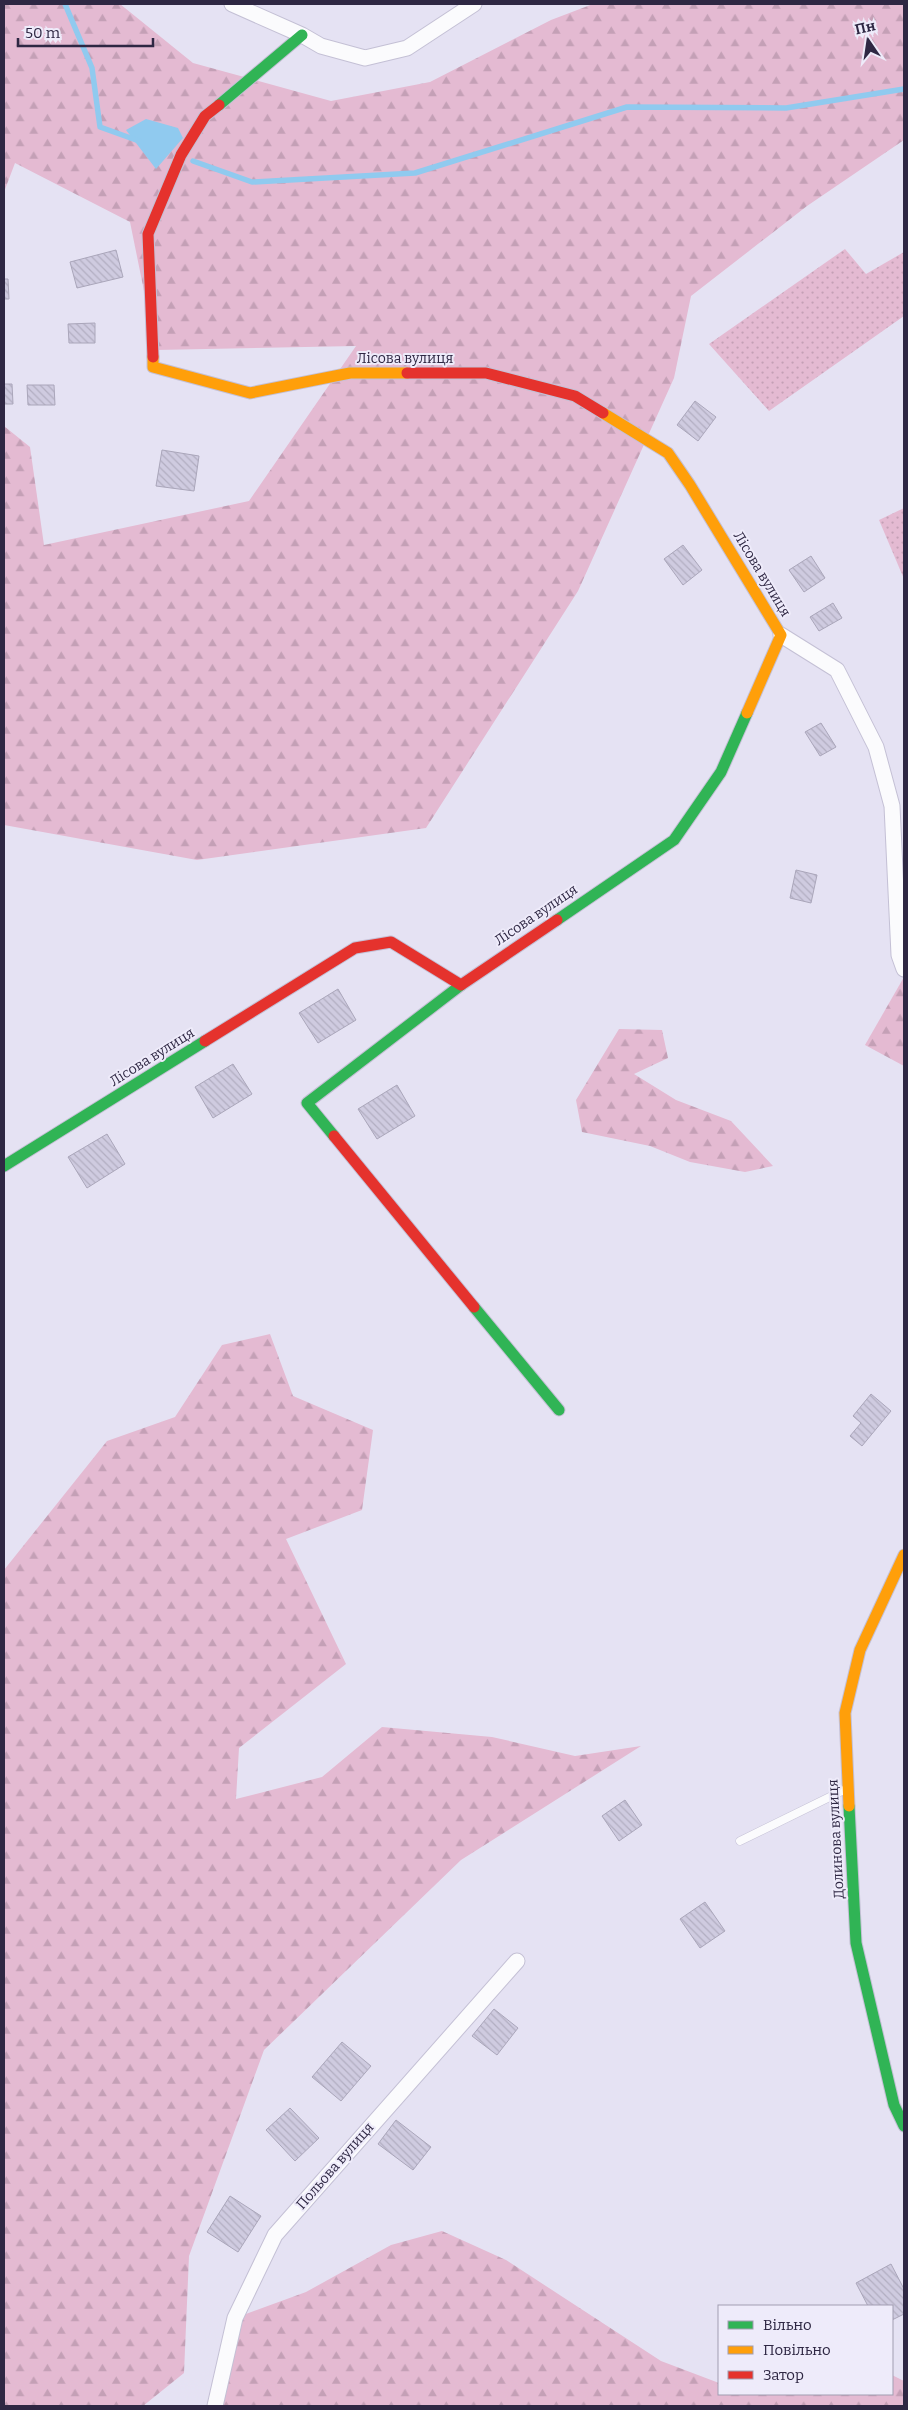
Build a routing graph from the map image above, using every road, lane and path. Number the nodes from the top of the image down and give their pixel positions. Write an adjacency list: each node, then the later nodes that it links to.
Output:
1 (232, 4): 3 (street)
2 (474, 4): 3 (street)
3 (302, 35): 4 (street, Лісова вулиця)
4 (781, 635): 5 (street); 6 (street, Лісова вулиця)
5 (904, 969)
6 (461, 985): 7 (street, Лісова вулиця); 8 (street)
7 (4, 1166)
8 (559, 1410)
9 (904, 1554): 10 (street, Долинова вулиця)
10 (849, 1787): 11 (lane); 13 (street, Долинова вулиця)
11 (740, 1841)
12 (517, 1961): 14 (street, Польова вулиця)
13 (904, 2126)
14 (215, 2406)

